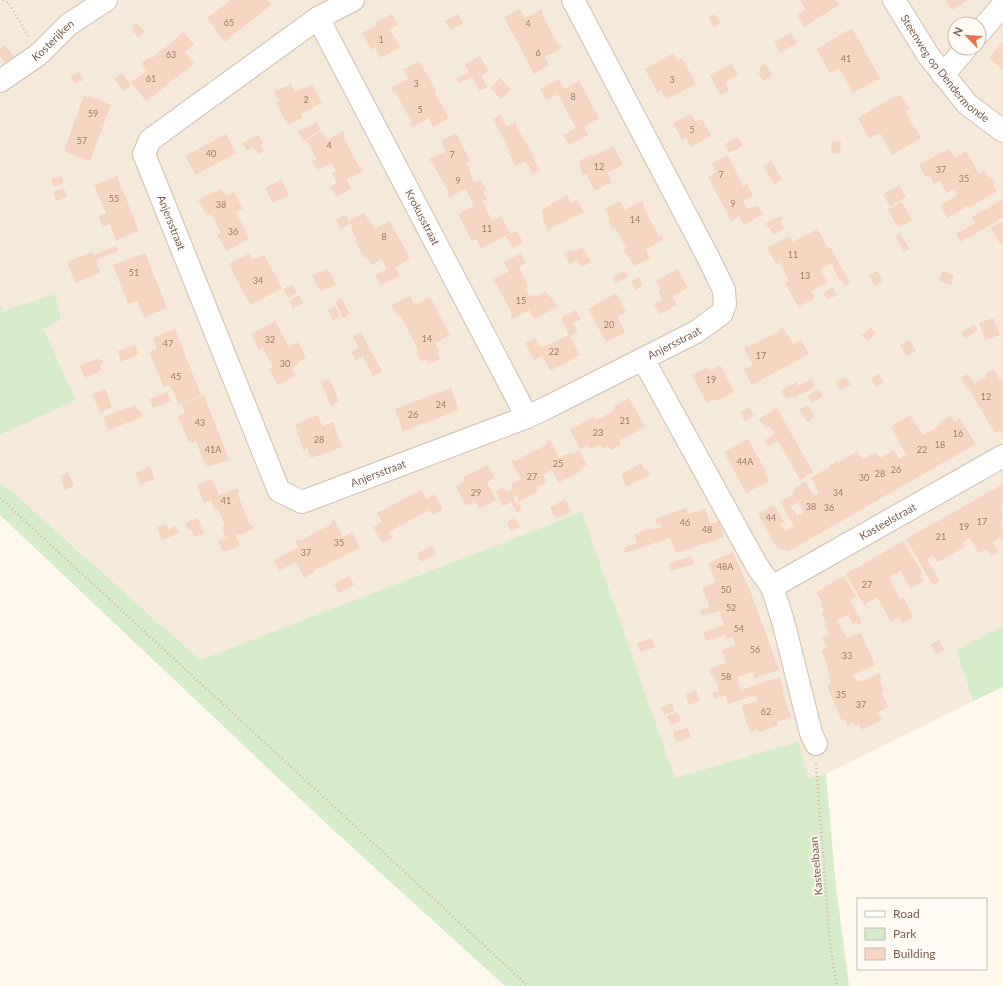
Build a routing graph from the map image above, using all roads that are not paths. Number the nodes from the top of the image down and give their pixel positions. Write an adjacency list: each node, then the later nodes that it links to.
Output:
1 (106, 0): 10 (street, Kosterijken)
2 (353, 0): 6 (street, Anjersstraat)
3 (573, 0): 12 (street, Anjersstraat)
4 (894, 0): 9 (street, Steenweg op Dendermonde)
5 (1003, 5): 7 (street)
6 (318, 18): 13 (street, Krokusstraat); 13 (street, Anjersstraat)
7 (987, 24)
8 (959, 56): 9 (street)
9 (943, 75): 11 (street, Steenweg op Dendermonde)
10 (0, 81)
11 (1003, 131)
12 (643, 359): 13 (street, Anjersstraat); 15 (street)
13 (527, 417)
14 (1003, 456): 15 (street, Kasteelstraat)
15 (772, 587): 16 (street)
16 (816, 744)

